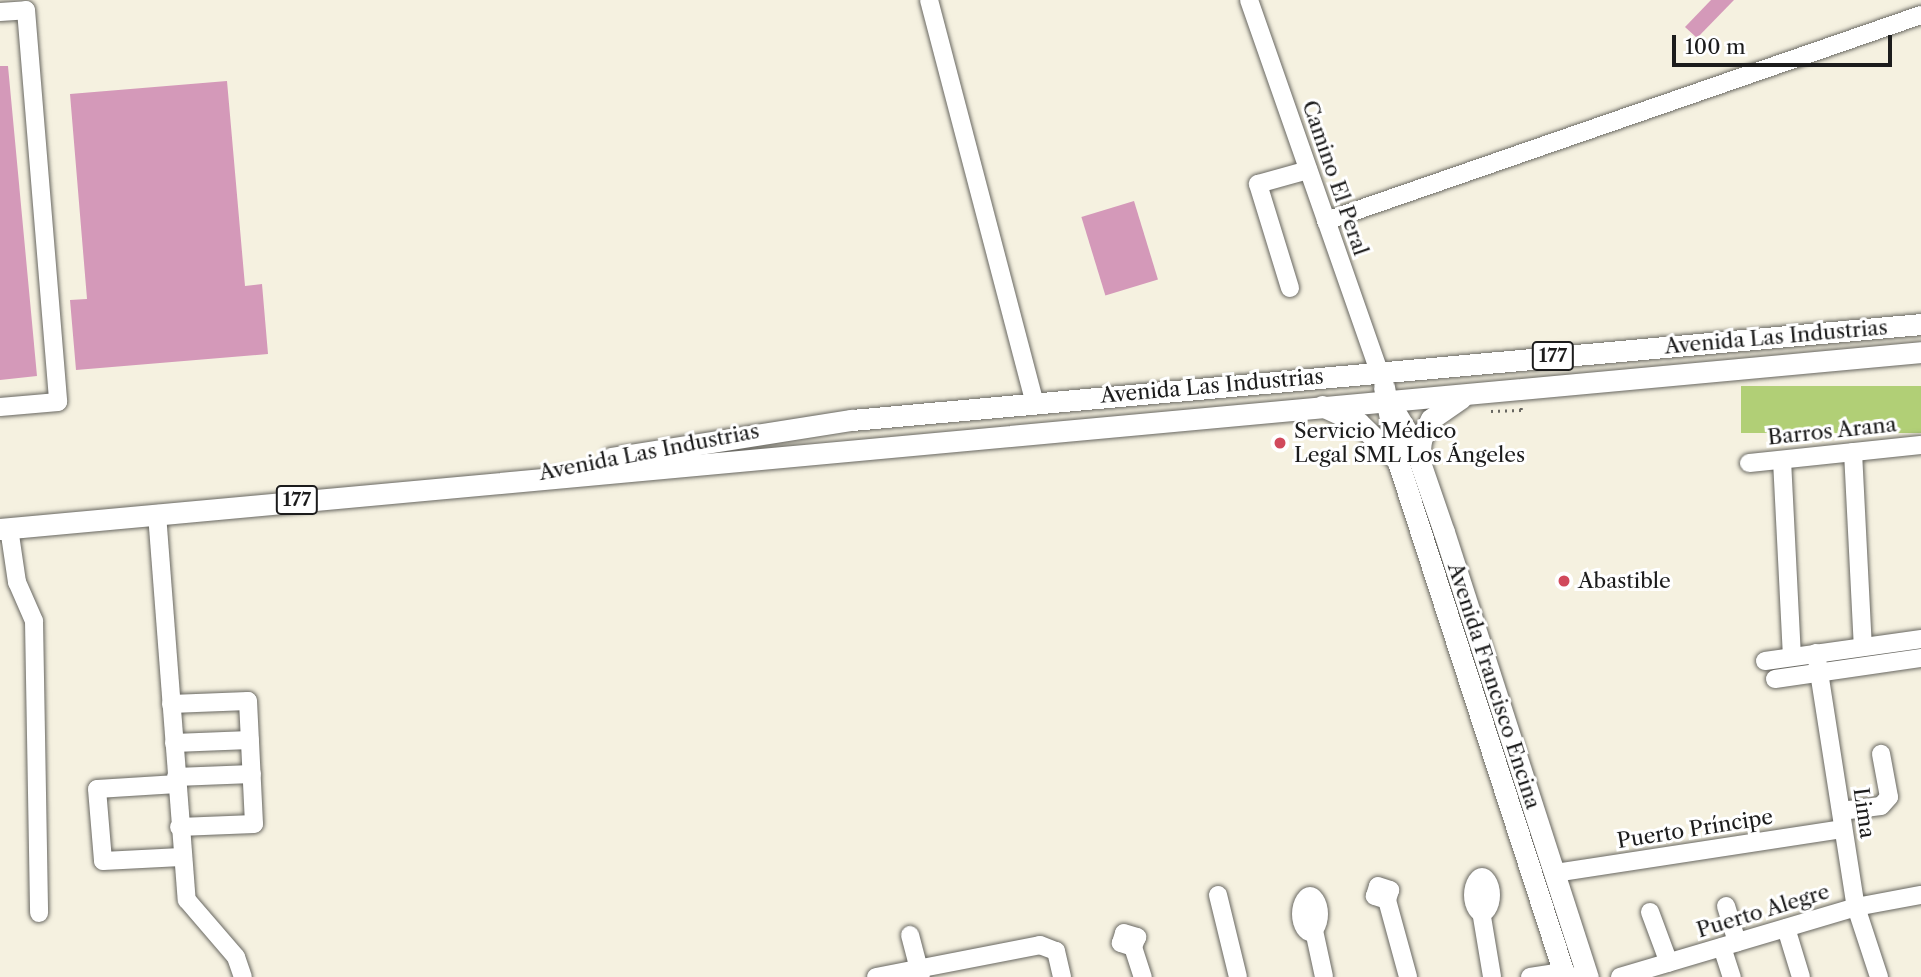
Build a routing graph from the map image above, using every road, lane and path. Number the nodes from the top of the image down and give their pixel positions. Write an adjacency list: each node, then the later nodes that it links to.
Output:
1 (929, 0): 13 (street)
2 (1249, 0): 5 (street, Camino El Peral)
3 (0, 12): 15 (street)
4 (1921, 15): 6 (street)
5 (1308, 170): 6 (street, Camino El Peral); 7 (street)
6 (1325, 221): 10 (street, Camino El Peral)
7 (1290, 288)
8 (1921, 324): 10 (main road, Avenida Las Industrias / 177)
9 (1921, 352): 11 (main road, Avenida Las Industrias / 177)
10 (1378, 371): 12 (main road, Avenida Francisco Encina); 13 (main road, Avenida Las Industrias / 177)
11 (1470, 394): 12 (main road, Avenida Las Industrias / 177); 19 (main road)
12 (1388, 400): 14 (main road, Avenida Las Industrias / 177); 19 (main road, Avenida Francisco Encina)
13 (1035, 403): 21 (main road, Avenida Las Industrias / 177)
14 (1317, 404): 19 (main road); 21 (main road, Avenida Las Industrias / 177)
15 (0, 407)
16 (1921, 445): 17 (street, Barros Arana)
17 (1853, 452): 18 (street, Barros Arana); 27 (street)
18 (1782, 460): 20 (street, Barros Arana); 29 (street)
19 (1408, 461): 24 (main road, Avenida Francisco Encina); 25 (main road, Avenida Francisco Encina)
20 (1749, 463)
21 (506, 479): 22 (main road, Avenida Las Industrias / 177)
22 (157, 514): 23 (main road, Avenida Las Industrias / 177); 34 (street)
23 (5, 528): 54 (street)
24 (1444, 532): 25 (main road); 35 (main road, Avenida Francisco Encina)
25 (1422, 538): 36 (main road, Avenida Francisco Encina)
26 (1921, 639): 27 (street)
27 (1863, 647): 28 (street)
28 (1816, 653): 29 (street); 32 (street, Lima)
29 (1792, 657): 31 (street)
30 (1921, 658): 32 (street)
31 (1765, 661)
32 (1821, 671): 33 (street); 42 (street, Lima)
33 (1775, 680)
34 (171, 704): 37 (street); 38 (street)
35 (1499, 707): 36 (main road); 45 (main road, Avenida Francisco Encina)
36 (1477, 713): 61 (main road, Avenida Francisco Encina)
37 (250, 740): 38 (street); 40 (street)
38 (174, 743): 41 (street)
39 (1881, 754): 42 (street, Puerto Príncipe)
40 (252, 774): 41 (street); 43 (street)
41 (176, 780): 43 (street); 44 (street)
42 (1842, 820): 45 (street, Puerto Príncipe); 51 (street, Lima)
43 (179, 827): 44 (street)
44 (181, 857): 62 (street)
45 (1555, 873): 71 (main road, Avenida Francisco Encina)
46 (1478, 893): 69 (street)
47 (1218, 895): 66 (street)
48 (1921, 895): 51 (street, Puerto Alegre)
49 (1387, 900): 68 (street)
50 (1726, 906): 57 (street)
51 (1856, 907): 55 (street, Puerto Alegre); 75 (street, Lima)
52 (1310, 912): 67 (street)
53 (1650, 912): 59 (street)
54 (39, 913)
55 (1786, 928): 57 (street, Puerto Alegre); 74 (street)
56 (910, 935): 60 (street)
57 (1730, 944): 59 (street, Puerto Alegre); 73 (street)
58 (1133, 947): 65 (street)
59 (1662, 969): 72 (street, Puerto Alegre)
60 (920, 973): 63 (street); 64 (street)
61 (1567, 975): 70 (street)
62 (243, 977)
63 (876, 977)
64 (1062, 977)
65 (1143, 977)
66 (1238, 977)
67 (1324, 977)
68 (1408, 977)
69 (1492, 977)
70 (1530, 977)
71 (1588, 977)
72 (1620, 977)
73 (1732, 977)
74 (1801, 977)
75 (1879, 977)

